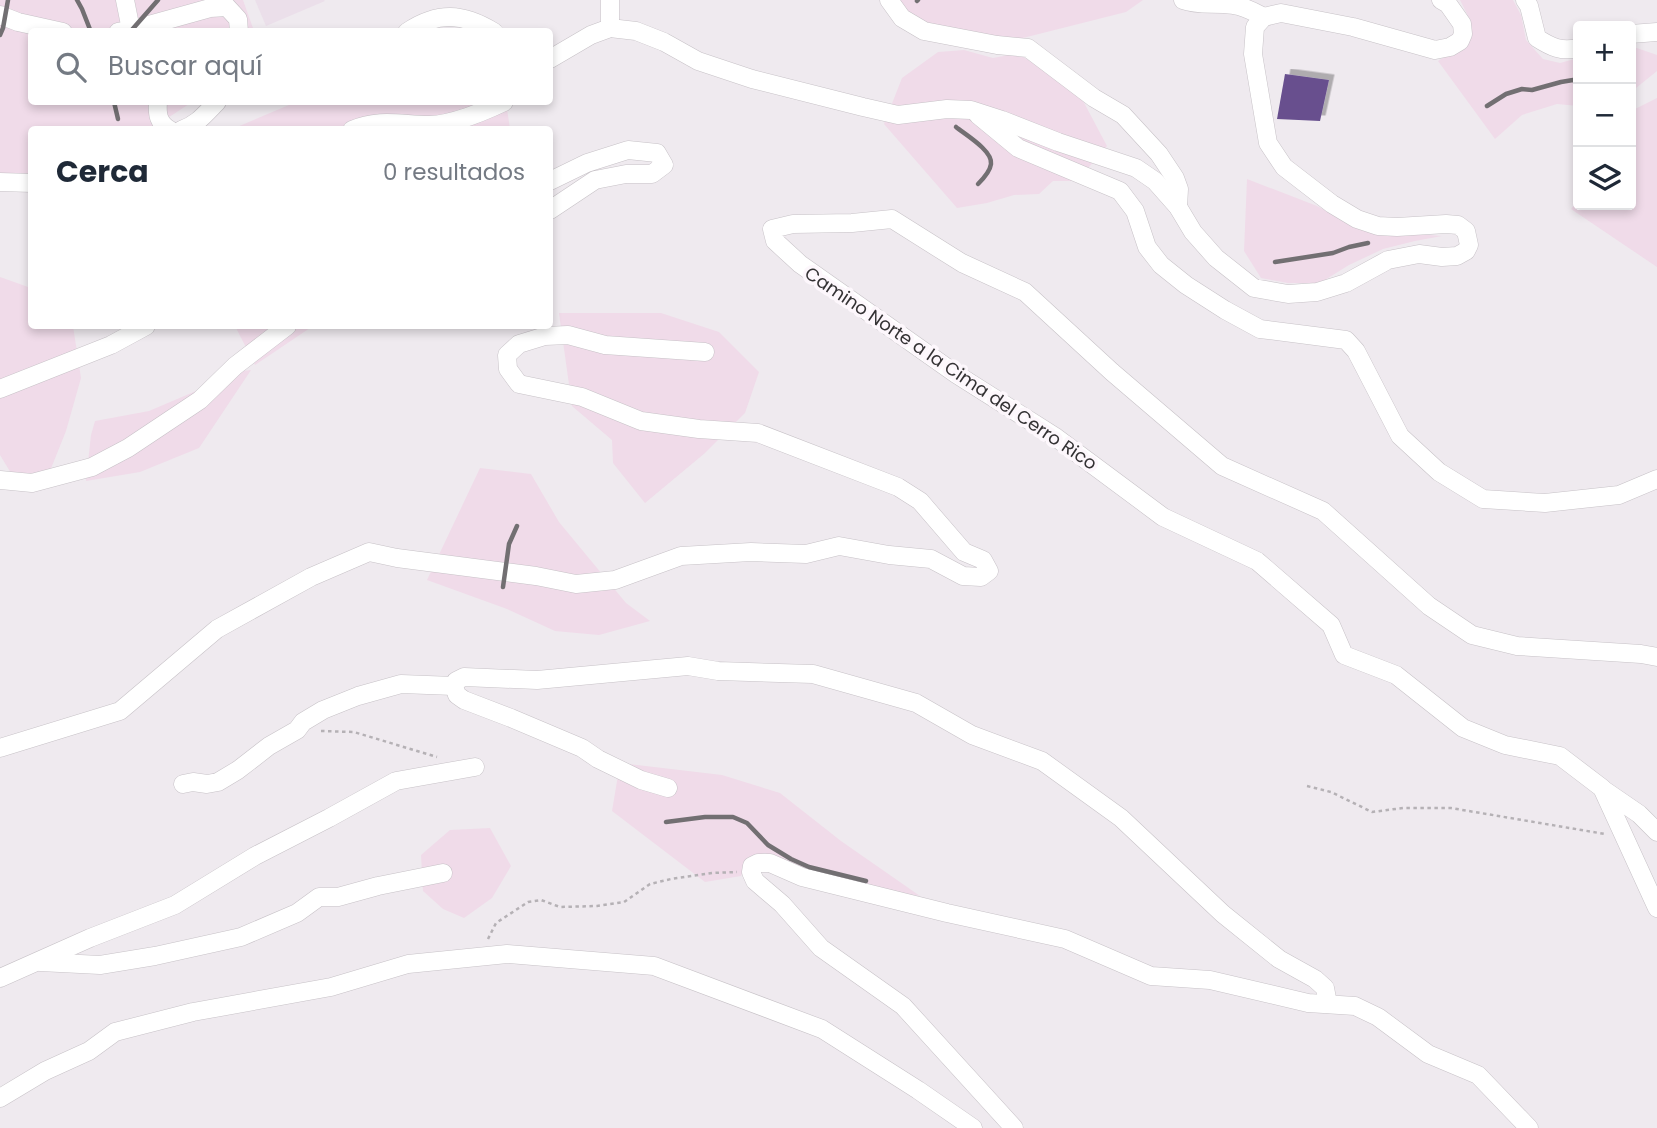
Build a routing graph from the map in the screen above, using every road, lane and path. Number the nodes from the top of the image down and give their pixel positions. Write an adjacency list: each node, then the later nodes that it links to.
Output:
1 (125, 0): 10 (lane)
2 (610, 0): 15 (lane)
3 (890, 0): 30 (lane)
4 (1183, 0): 8 (lane)
5 (1441, 0): 8 (lane)
6 (1525, 0): 18 (lane)
7 (0, 15): 9 (lane)
8 (1264, 17): 30 (lane)
9 (45, 28)
10 (125, 28)
11 (136, 28): 12 (lane)
12 (239, 28)
13 (416, 28): 14 (lane)
14 (487, 28)
15 (610, 28): 19 (lane); 23 (lane)
16 (1657, 32): 17 (lane)
17 (1636, 34)
18 (1573, 49)
19 (553, 57)
20 (158, 105): 24 (lane)
21 (214, 105): 25 (lane)
22 (496, 105): 26 (lane)
23 (971, 110): 30 (lane); 36 (lane)
24 (166, 126)
25 (190, 126)
26 (360, 126)
27 (553, 180): 31 (lane)
28 (0, 182): 29 (lane)
29 (28, 183)
30 (1178, 207)
31 (553, 208)
32 (140, 329): 35 (lane)
33 (283, 329): 37 (lane)
34 (705, 352): 41 (lane)
35 (0, 389)
36 (1657, 479)
37 (0, 480)
38 (1657, 657): 47 (lane, Camino Norte a la Cima del Cerro Rico)
39 (454, 686): 40 (lane); 46 (lane); 56 (lane)
40 (297, 730): 42 (path); 44 (lane)
41 (0, 748)
42 (442, 759)
43 (475, 767): 54 (lane)
44 (183, 784)
45 (1307, 786): 49 (path)
46 (668, 788)
47 (1602, 788): 48 (lane); 49 (lane, Camino Norte a la Cima del Cerro Rico)
48 (1657, 832)
49 (1625, 838): 52 (lane, Camino Norte a la Cima del Cerro Rico)
50 (751, 872): 53 (path); 56 (lane); 59 (lane)
51 (443, 873): 54 (lane)
52 (1657, 908)
53 (485, 957): 57 (lane); 58 (lane)
54 (36, 961): 55 (lane)
55 (0, 978)
56 (1328, 1004): 60 (lane)
57 (0, 1098)
58 (973, 1128)
59 (1014, 1128)
60 (1529, 1128)

